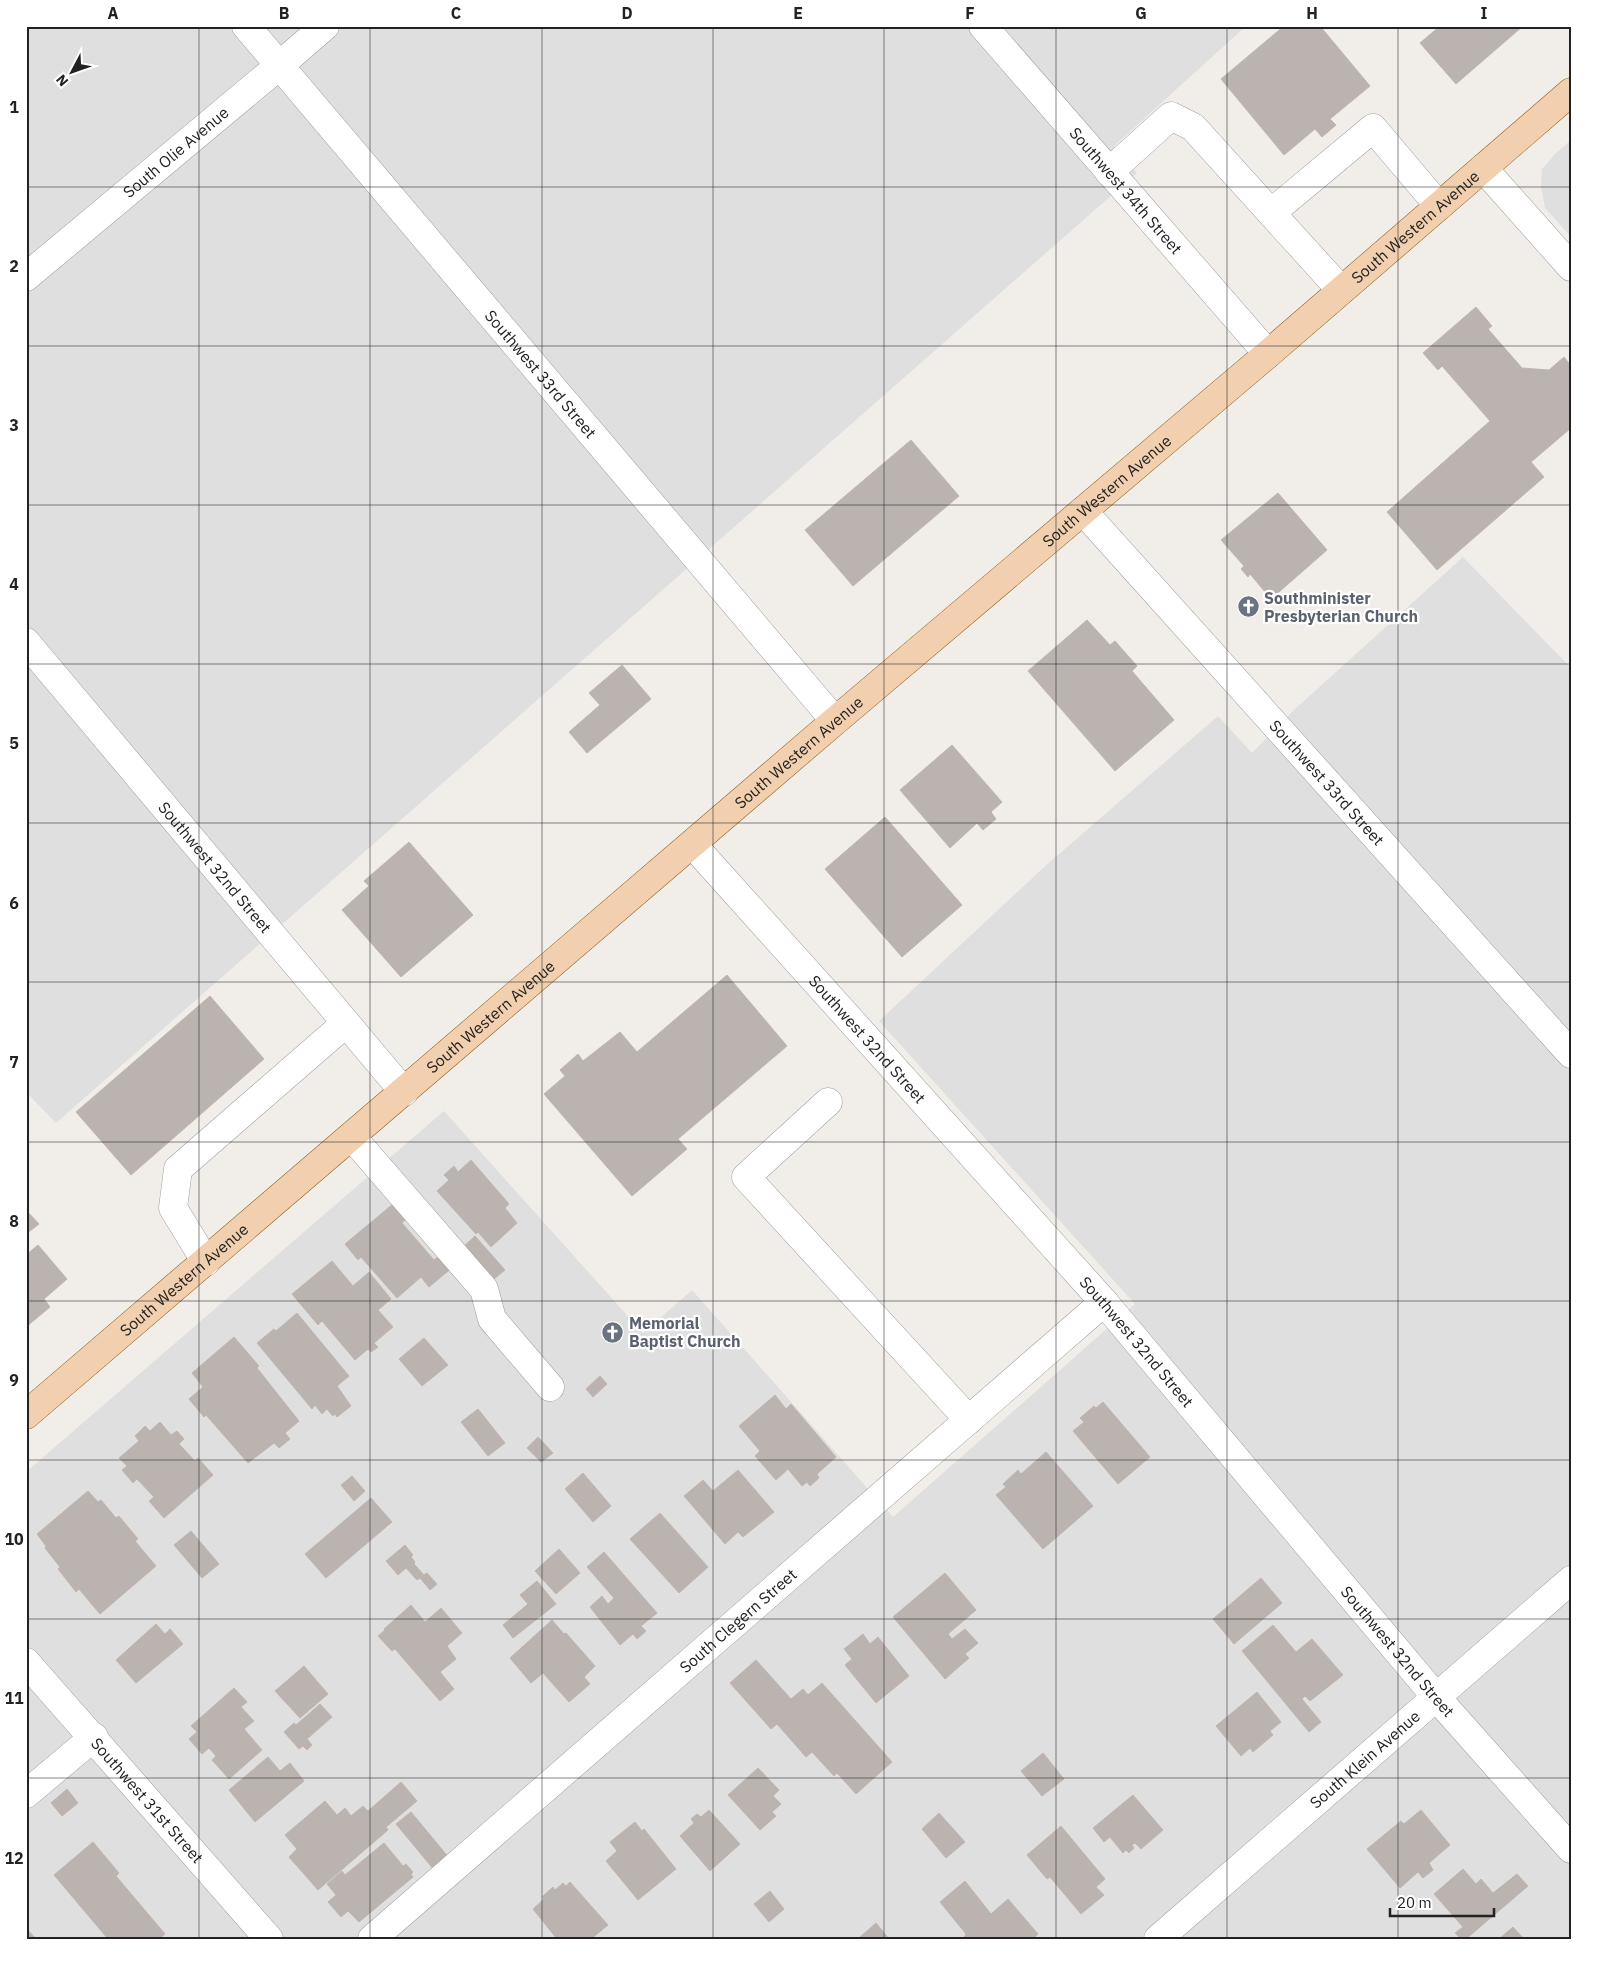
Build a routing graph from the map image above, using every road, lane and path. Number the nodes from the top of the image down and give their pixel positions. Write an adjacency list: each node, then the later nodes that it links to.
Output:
1 (246, 26): 4 (street, Southwest 33rd Street)
2 (324, 26): 4 (street, South Olie Avenue)
3 (983, 26): 7 (street, Southwest 34th Street)
4 (280, 65): 11 (street, South Olie Avenue); 16 (street, Southwest 33rd Street)
5 (1571, 92): 6 (main road, South Western Avenue)
6 (1483, 168): 8 (main road, South Western Avenue); 10 (street)
7 (1109, 172): 9 (street); 13 (street, Southwest 34th Street)
8 (1439, 206): 9 (street); 12 (main road, South Western Avenue)
9 (1271, 213): 12 (street)
10 (1571, 267)
11 (26, 277)
12 (1341, 290): 13 (main road, South Western Avenue)
13 (1268, 354): 14 (main road, South Western Avenue)
14 (1084, 511): 16 (main road, South Western Avenue); 19 (street, Southwest 33rd Street)
15 (26, 642): 18 (street, Southwest 32nd Street)
16 (835, 721): 17 (main road, South Western Avenue)
17 (693, 845): 20 (main road, South Western Avenue); 24 (street, Southwest 32nd Street)
18 (346, 1023): 20 (street, Southwest 32nd Street); 23 (street)
19 (1571, 1054)
20 (404, 1092): 22 (main road, South Western Avenue)
21 (828, 1102): 27 (street)
22 (352, 1137): 23 (main road, South Western Avenue); 25 (street)
23 (206, 1262): 26 (main road, South Western Avenue)
24 (1104, 1302): 27 (street, South Clegern Street); 30 (street, Southwest 32nd Street)
25 (550, 1387)
26 (26, 1415)
27 (969, 1420): 35 (street, South Clegern Street)
28 (1571, 1580): 30 (street, South Klein Avenue)
29 (26, 1662): 31 (street, Southwest 31st Street)
30 (1436, 1697): 33 (street, Southwest 32nd Street); 36 (street, South Klein Avenue)
31 (94, 1737): 32 (street); 34 (street, Southwest 31st Street)
32 (26, 1794)
33 (1571, 1849)
34 (269, 1939)
35 (372, 1939)
36 (1158, 1939)

